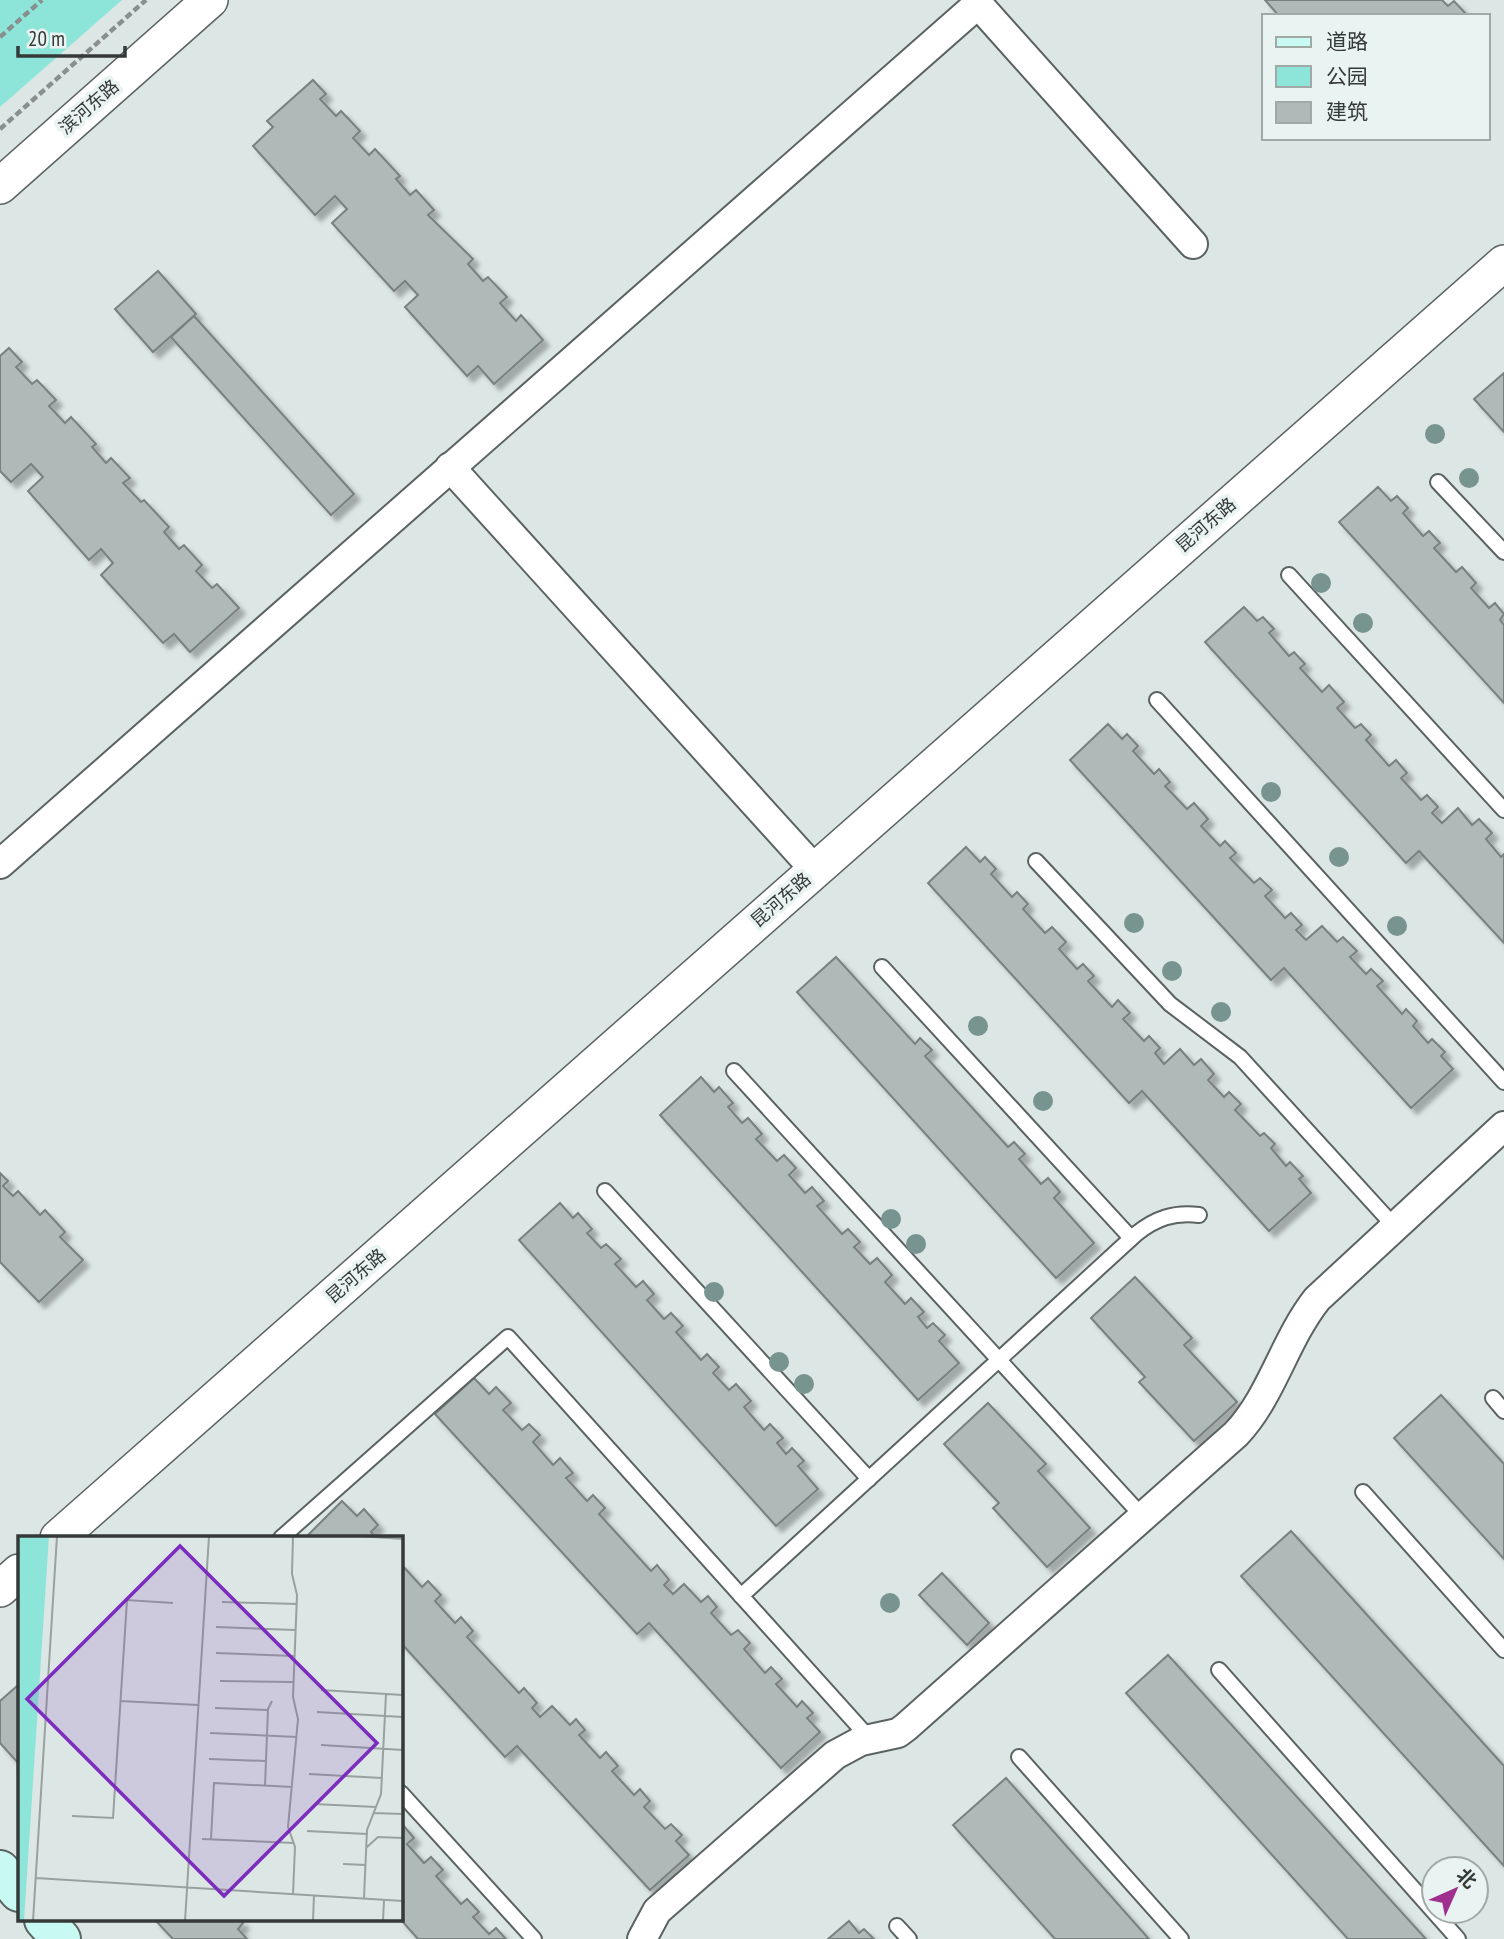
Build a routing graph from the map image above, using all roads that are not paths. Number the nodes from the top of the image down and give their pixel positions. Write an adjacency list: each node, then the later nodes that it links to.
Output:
1 (210, 0): 2 (street, 滨河东路)
2 (0, 186)
3 (1193, 244): 5 (street)
4 (1504, 262): 13 (street, 昆河东路)
5 (450, 467): 12 (street); 13 (street)
6 (1438, 482): 7 (lane)
7 (1504, 552)
8 (1289, 575): 10 (lane)
9 (1157, 701): 16 (lane)
10 (1504, 810)
11 (1036, 861): 20 (lane)
12 (0, 864)
13 (815, 870): 28 (street, 昆河东路)
14 (882, 967): 21 (lane)
15 (734, 1071): 22 (lane)
16 (1504, 1082)
17 (1504, 1126): 20 (street)
18 (605, 1191): 25 (lane)
19 (1199, 1216): 21 (lane)
20 (1395, 1227): 27 (street)
21 (1131, 1238): 22 (lane)
22 (999, 1360): 25 (lane); 27 (lane)
23 (1493, 1398): 24 (lane)
24 (1504, 1411)
25 (869, 1479): 32 (lane)
26 (1363, 1492): 33 (lane)
27 (1143, 1517): 35 (street)
28 (60, 1536)
29 (283, 1536): 32 (lane)
30 (18, 1573): 31 (street)
31 (0, 1589)
32 (741, 1596): 35 (lane)
33 (1504, 1650)
34 (1219, 1670): 47 (lane)
35 (870, 1739): 44 (street)
36 (1019, 1757): 46 (lane)
37 (402, 1794): 43 (lane)
38 (0, 1870): 39 (main road)
39 (18, 1891)
40 (46, 1922): 42 (main road)
41 (897, 1926): 45 (lane)
42 (61, 1939)
43 (534, 1939)
44 (642, 1939)
45 (909, 1939)
46 (1181, 1939)
47 (1458, 1939)

